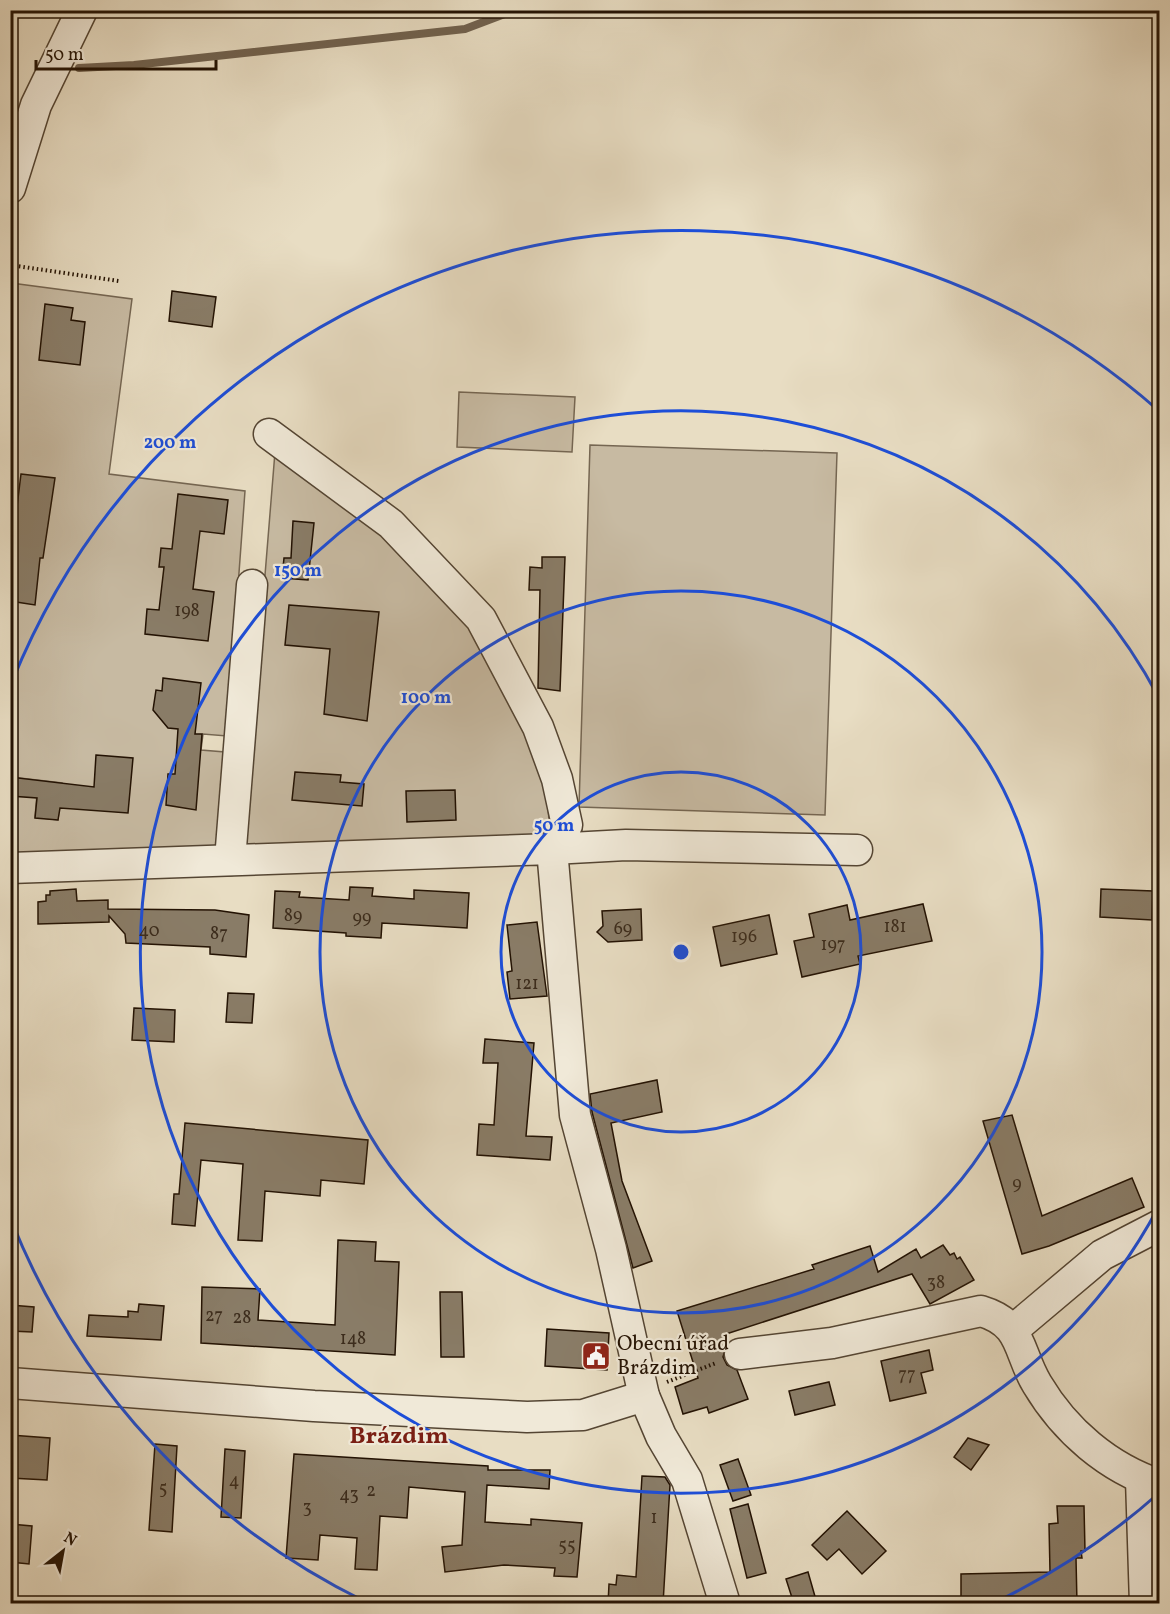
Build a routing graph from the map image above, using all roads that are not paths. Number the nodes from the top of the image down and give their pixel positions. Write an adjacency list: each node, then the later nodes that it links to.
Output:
1 (82, 10): 2 (street)
2 (10, 188)
3 (268, 434): 5 (street)
4 (252, 585): 7 (street)
5 (552, 849): 6 (street); 7 (street); 13 (street)
6 (857, 850)
7 (230, 860): 8 (street)
8 (10, 868)
9 (1160, 1225): 10 (street)
10 (1013, 1330): 11 (street); 14 (street)
11 (740, 1354)
12 (10, 1383): 13 (street)
13 (644, 1396): 15 (street)
14 (1150, 1482): 16 (street)
15 (725, 1604)
16 (1145, 1604)

